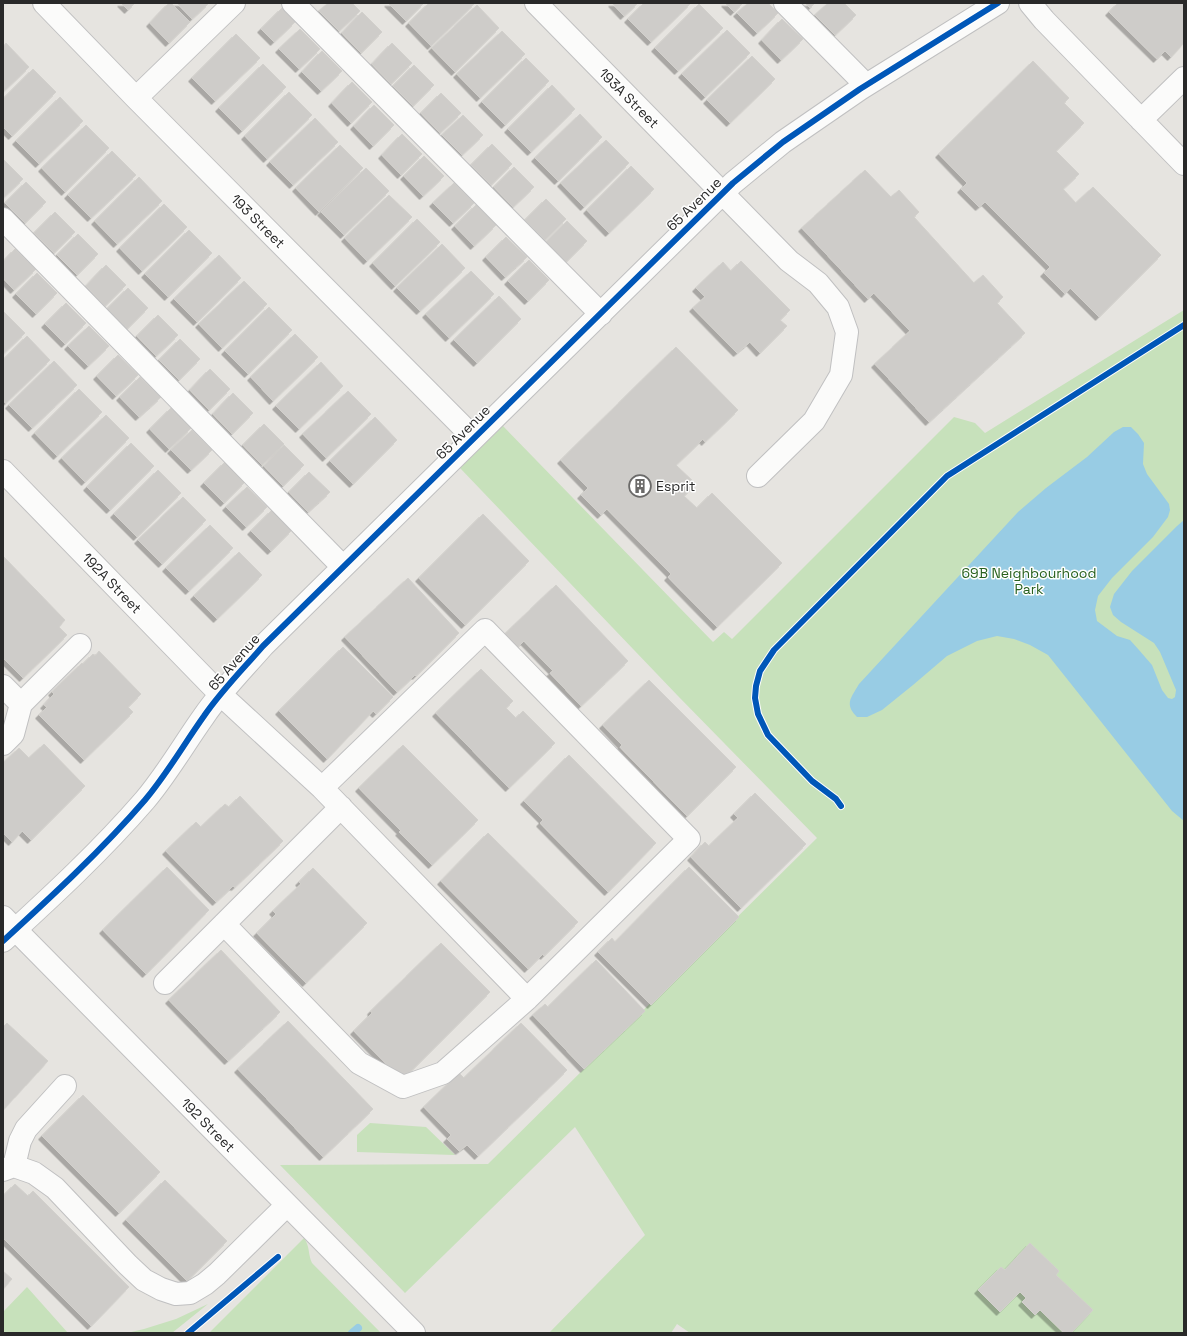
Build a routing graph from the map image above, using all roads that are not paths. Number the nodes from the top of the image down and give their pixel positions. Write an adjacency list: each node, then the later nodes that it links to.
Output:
1 (44, 3): 10 (street, 193 Street)
2 (234, 3): 10 (street)
3 (293, 3): 15 (street)
4 (536, 3): 13 (street, 193A Street)
5 (785, 3): 9 (street)
6 (998, 3): 9 (street, 65 Avenue)
7 (1030, 3): 11 (street)
8 (1184, 78): 11 (street)
9 (866, 85): 13 (street, 65 Avenue)
10 (136, 98): 16 (street, 193 Street)
11 (1141, 120): 12 (street)
12 (1184, 164)
13 (722, 193): 15 (street, 65 Avenue); 18 (street, 193A Street)
14 (3, 219): 19 (street)
15 (601, 314): 16 (street, 65 Avenue)
16 (474, 438): 19 (street, 65 Avenue)
17 (3, 471): 22 (street, 192A Street)
18 (758, 476)
19 (343, 567): 22 (street, 65 Avenue)
20 (80, 645): 23 (street)
21 (3, 686): 23 (street)
22 (220, 694): 25 (street, 192A Street); 28 (street, 65 Avenue)
23 (21, 704): 24 (street)
24 (3, 744)
25 (322, 788): 26 (street, 192A Street); 30 (street)
26 (341, 807): 27 (street); 30 (street, 192A Street)
27 (224, 924): 29 (street); 30 (street)
28 (7, 930): 33 (street, 192 Street)
29 (165, 983)
30 (527, 999)
31 (65, 1086): 32 (street)
32 (8, 1168): 33 (street)
33 (287, 1205): 34 (street, 192 Street)
34 (414, 1333)

